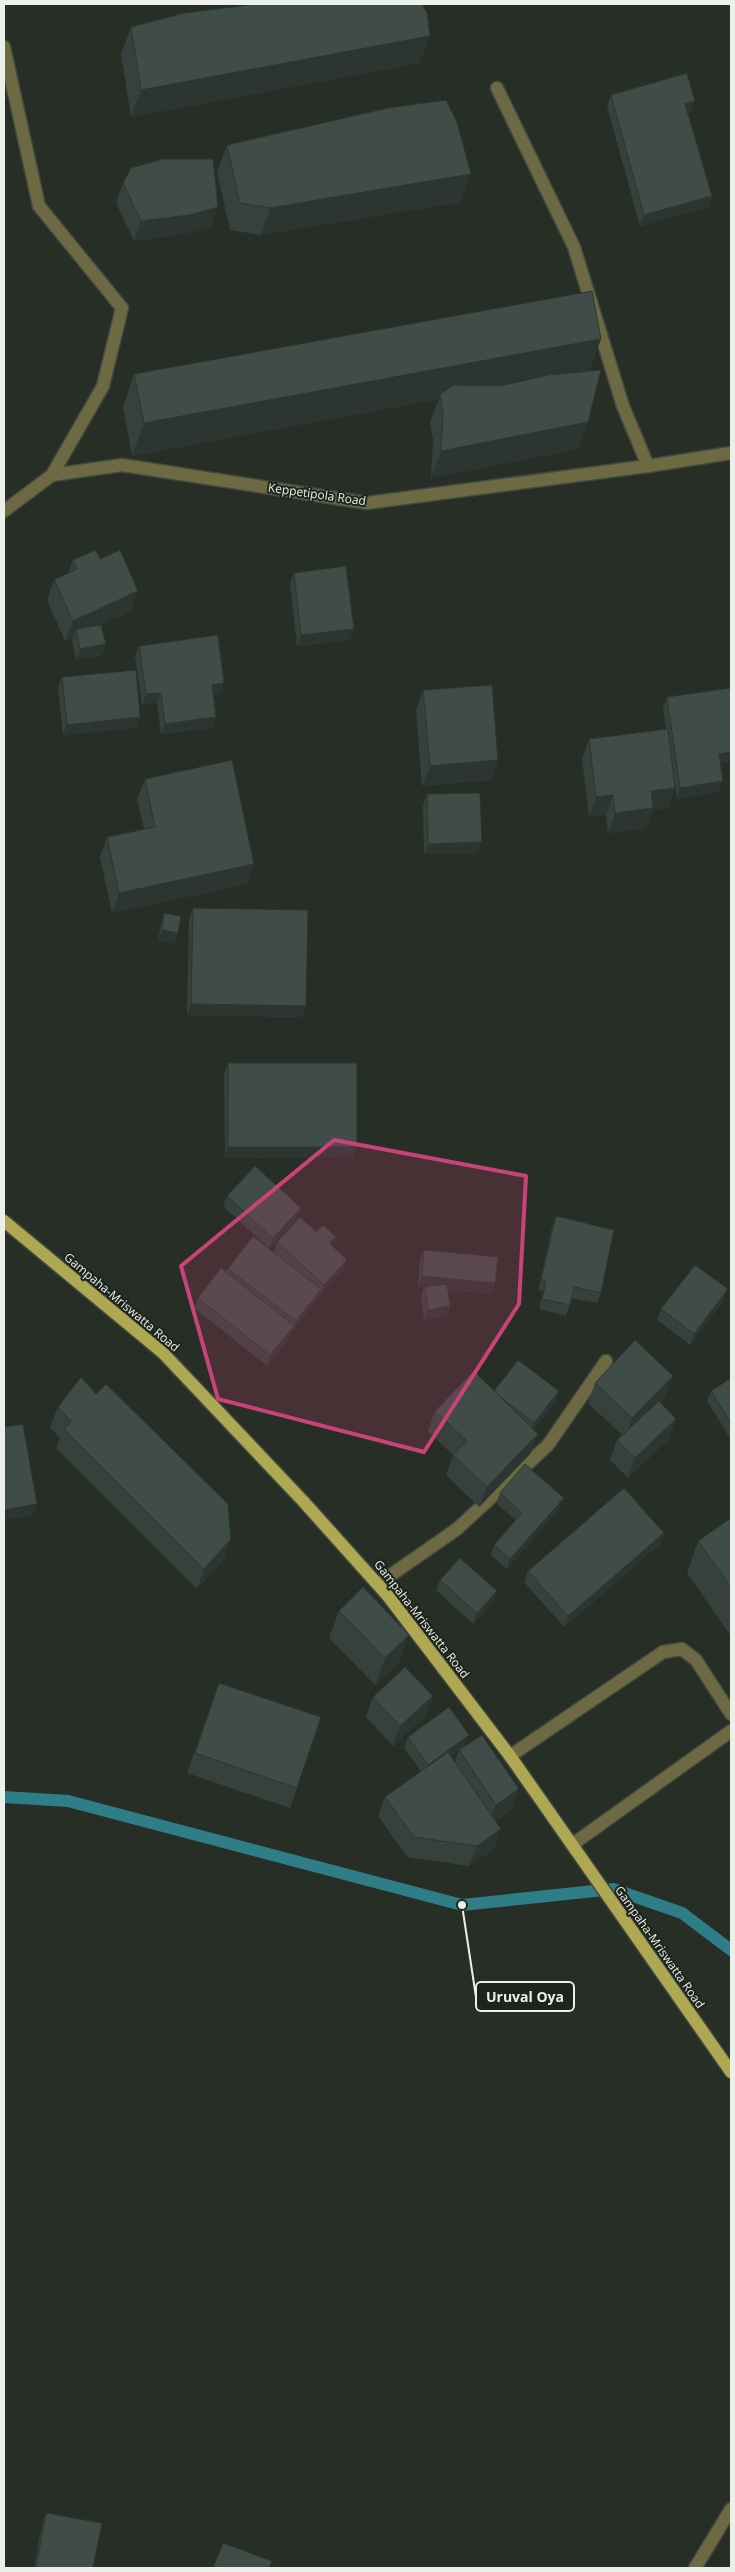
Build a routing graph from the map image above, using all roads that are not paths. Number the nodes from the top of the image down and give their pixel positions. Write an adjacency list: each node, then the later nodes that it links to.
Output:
1 (4, 47): 5 (street)
2 (497, 88): 4 (street)
3 (731, 453): 4 (street, Keppetipola Road)
4 (648, 466): 5 (street, Keppetipola Road)
5 (52, 475): 6 (street, Keppetipola Road)
6 (4, 511)
7 (4, 1221): 9 (main road, Gampaha-Mriswatta Road)
8 (606, 1362): 9 (street)
9 (378, 1584): 12 (main road, Gampaha-Mriswatta Road)
10 (731, 1714): 12 (street)
11 (731, 1731): 13 (street)
12 (510, 1756): 13 (main road, Gampaha-Mriswatta Road)
13 (573, 1844): 14 (main road, Gampaha-Mriswatta Road)
14 (731, 2072)
15 (731, 2509): 16 (street)
16 (695, 2568)

